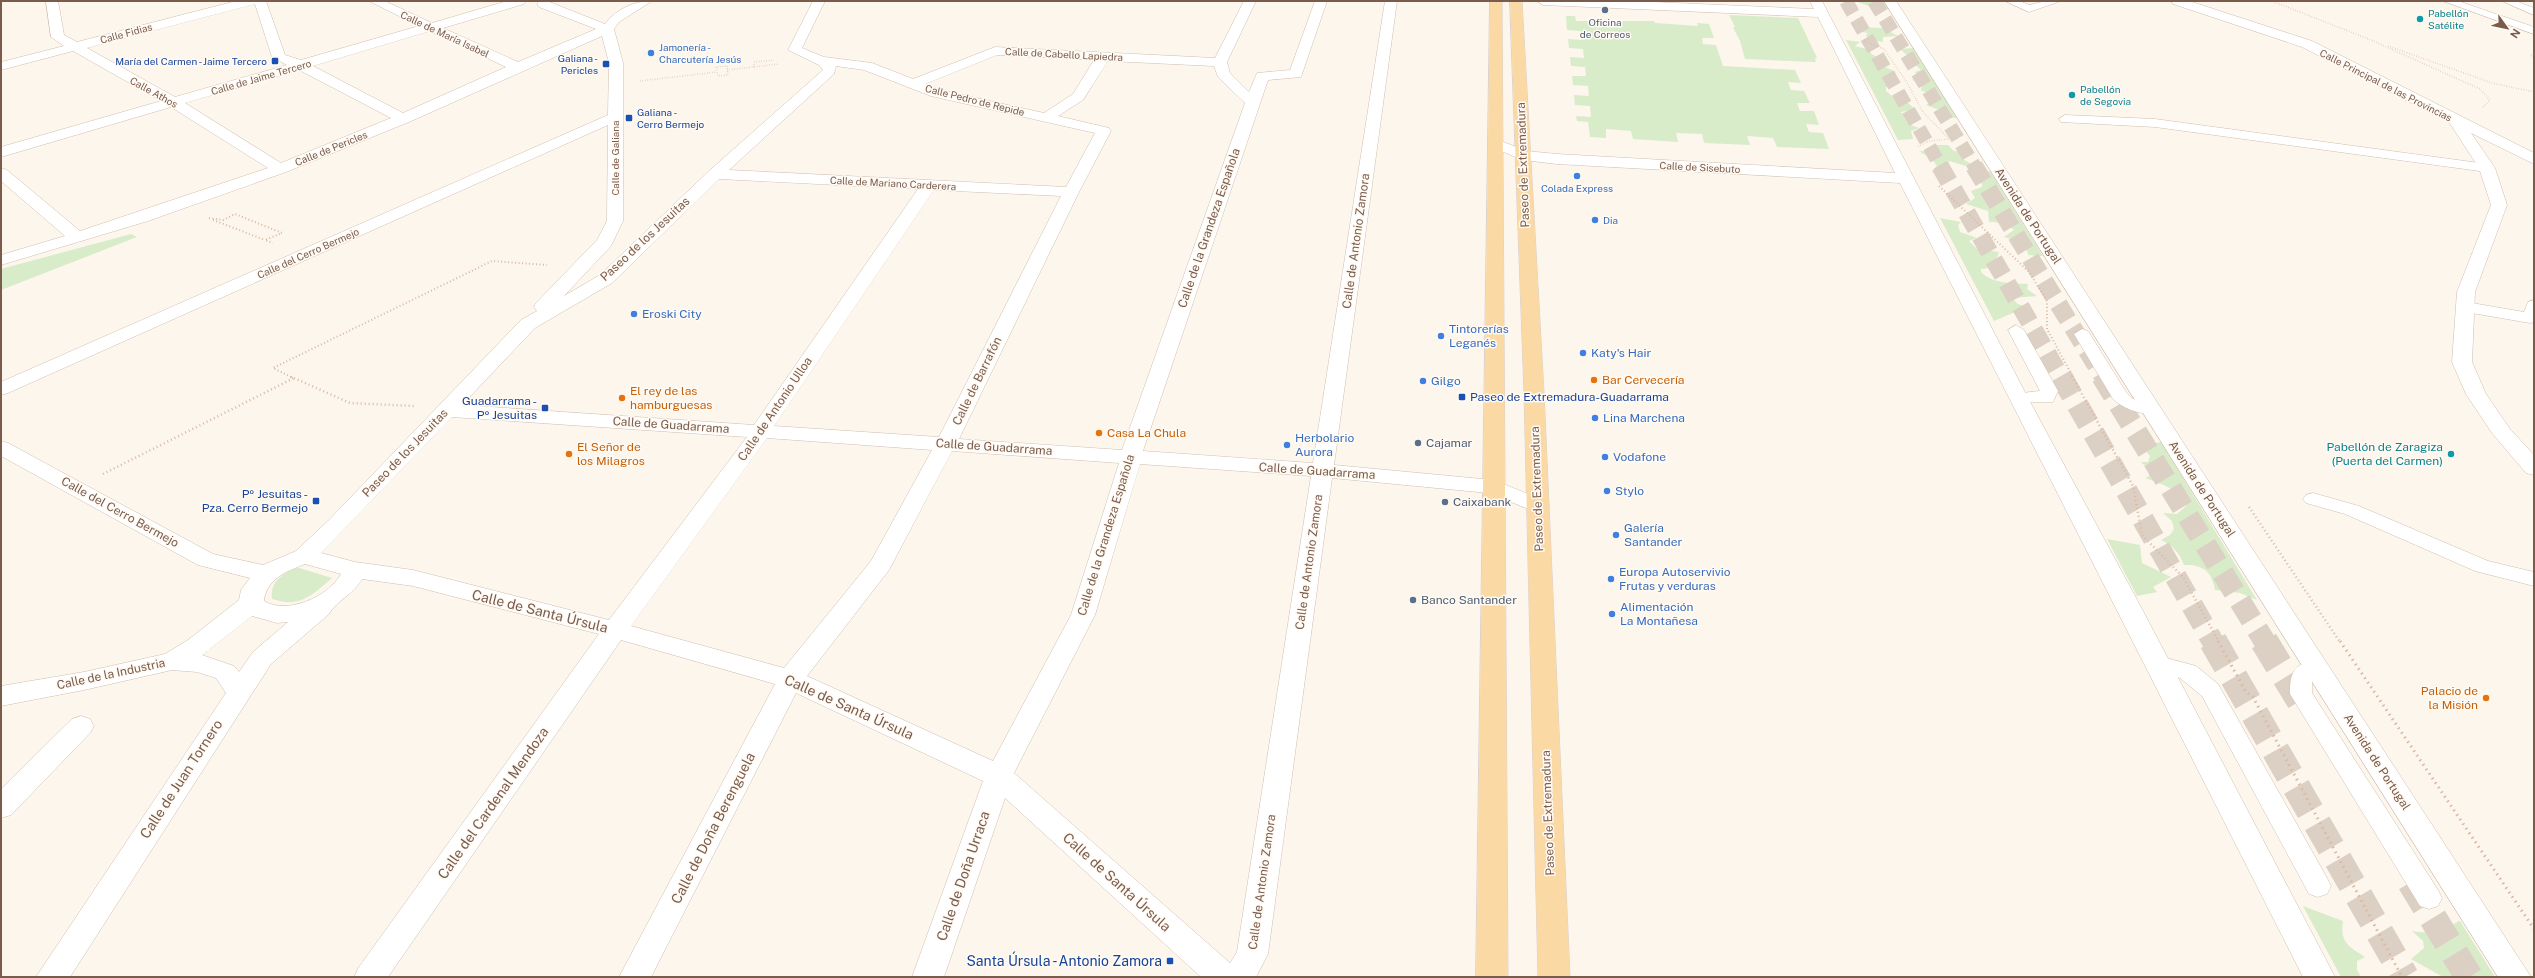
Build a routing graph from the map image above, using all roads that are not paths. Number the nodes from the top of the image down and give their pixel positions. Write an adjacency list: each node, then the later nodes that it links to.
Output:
1 (52, 1): 27 (street, Calle Athos)
2 (251, 1): 27 (street, Calle Fidias)
3 (260, 1): 31 (street)
4 (375, 1): 24 (street, Calle de María Isabel)
5 (520, 1): 24 (street, Calle de Jaime Tercero)
6 (646, 1): 25 (street, Calle de Pericles)
7 (819, 1): 29 (street)
8 (1250, 1): 30 (street)
9 (1320, 1): 36 (street, Calle de la Grandeza Española)
10 (1391, 1): 70 (street, Calle de Antonio Zamora)
11 (1496, 1): 43 (main road, Paseo de Extremadura)
12 (1516, 1): 45 (main road, Paseo de Extremadura)
13 (1543, 1): 21 (street)
14 (1890, 1): 64 (street, Avenida de Portugal)
15 (2010, 1): 16 (lane)
16 (2056, 1)
17 (2177, 1): 40 (street, Calle Principal de las Provincias)
18 (2448, 1): 26 (lane)
19 (2507, 1): 23 (lane)
20 (543, 4): 25 (street)
21 (1669, 4): 22 (street)
22 (1819, 7): 51 (street)
23 (2534, 12)
24 (428, 27): 31 (street, Calle de Jaime Tercero); 33 (street, Calle de María Isabel)
25 (606, 29): 33 (street, Calle de Pericles); 37 (street, Calle de Galiana)
26 (2534, 31)
27 (73, 47): 32 (street, Calle Fidias); 35 (street, Calle Athos)
28 (1103, 57): 30 (street, Calle de Cabello Lapiedra); 34 (street, Calle de Cabello Lapiedra); 39 (street)
29 (825, 61): 34 (street, Calle Pedro de Repide); 50 (street, Paseo de los Jesuitas)
30 (1220, 62): 36 (street)
31 (301, 65): 35 (street, Calle de Jaime Tercero); 38 (street)
32 (1, 66)
33 (515, 66): 38 (street, Calle de Pericles)
34 (913, 84): 39 (street, Calle Pedro de Repide)
35 (173, 102): 44 (street, Calle de Jaime Tercero); 48 (street, Calle Athos)
36 (1253, 103): 68 (street, Calle de la Grandeza Española)
37 (614, 117): 58 (street, Calle de Galiana); 61 (street, Calle del Cerro Bermejo)
38 (404, 118): 48 (street, Calle de Pericles)
39 (1046, 118): 42 (street, Calle Pedro de Repide)
40 (2454, 119): 46 (street); 47 (street, Calle Principal de las Provincias)
41 (2065, 120): 47 (lane)
42 (1104, 131): 53 (street, Calle de Barrafón)
43 (1496, 144): 45 (street, Calle de Sisebuto); 71 (main road, Paseo de Extremadura)
44 (1, 152)
45 (1523, 155): 51 (street, Calle de Sisebuto); 73 (main road, Paseo de Extremadura)
46 (2534, 159)
47 (2487, 168): 56 (street, Calle Principal de las Provincias)
48 (280, 169): 54 (street, Calle de Pericles)
49 (1, 173): 54 (street)
50 (715, 174): 52 (street, Calle de Mariano Carderera); 58 (street, Paseo de los Jesuitas)
51 (1905, 178): 62 (street)
52 (930, 184): 53 (street, Calle de Mariano Carderera); 65 (street, Calle de Antonio Ulloa)
53 (1071, 192): 66 (street, Calle de Barrafón)
54 (78, 238): 55 (street, Calle de Pericles)
55 (1, 260)
56 (2466, 307): 57 (lane); 69 (street, Calle Principal de las Provincias)
57 (2533, 313)
58 (528, 324): 63 (street, Paseo de los Jesuitas)
59 (2016, 330): 62 (lane)
60 (2082, 334): 64 (lane)
61 (1, 389)
62 (2018, 398): 82 (street)
63 (447, 409): 65 (street, Calle de Guadarrama); 74 (street, Paseo de los Jesuitas)
64 (2151, 409): 83 (street, Avenida de Portugal)
65 (762, 432): 66 (street, Calle de Guadarrama); 80 (street, Calle de Antonio Ulloa)
66 (946, 444): 68 (street, Calle de Guadarrama); 84 (street, Calle de Barrafón)
67 (1, 447): 76 (street, Calle del Cerro Bermejo)
68 (1131, 458): 70 (street, Calle de Guadarrama); 88 (street, Calle de la Grandeza Española)
69 (2534, 468)
70 (1322, 470): 71 (street, Calle de Guadarrama); 97 (street, Calle de Antonio Zamora)
71 (1492, 487): 73 (street, Calle de Guadarrama); 98 (main road, Paseo de Extremadura)
72 (2313, 499): 77 (lane)
73 (1538, 506): 99 (main road, Paseo de Extremadura)
74 (304, 556): 75 (street, Calle de Santa Úrsula); 76 (street)
75 (355, 570): 78 (street, Calle de Juan Tornero); 80 (street, Calle de Santa Úrsula)
76 (266, 574): 79 (street)
77 (2534, 579)
78 (332, 598): 79 (street); 85 (street, Calle de Juan Tornero)
79 (251, 604): 81 (street, Calle de la Industria)
80 (615, 630): 84 (street, Calle de Santa Úrsula); 93 (street, Calle del Cardenal Mendoza)
81 (172, 661): 85 (street); 86 (street, Calle de la Industria)
82 (2159, 664): 90 (lane); 100 (street)
83 (2318, 670): 91 (lane); 101 (street, Avenida de Portugal)
84 (790, 679): 88 (street, Calle de Santa Úrsula); 94 (street, Calle de Doña Berenguela)
85 (239, 692): 92 (street, Calle de Juan Tornero)
86 (1, 696)
87 (81, 726): 89 (street)
88 (999, 776): 95 (street, Calle de Doña Urraca); 96 (street, Calle de Santa Úrsula)
89 (1, 807)
90 (2318, 886)
91 (2429, 898)
92 (52, 977)
93 (370, 977)
94 (635, 977)
95 (928, 977)
96 (1223, 977)
97 (1239, 977)
98 (1492, 977)
99 (1554, 977)
100 (2319, 977)
101 (2515, 977)

